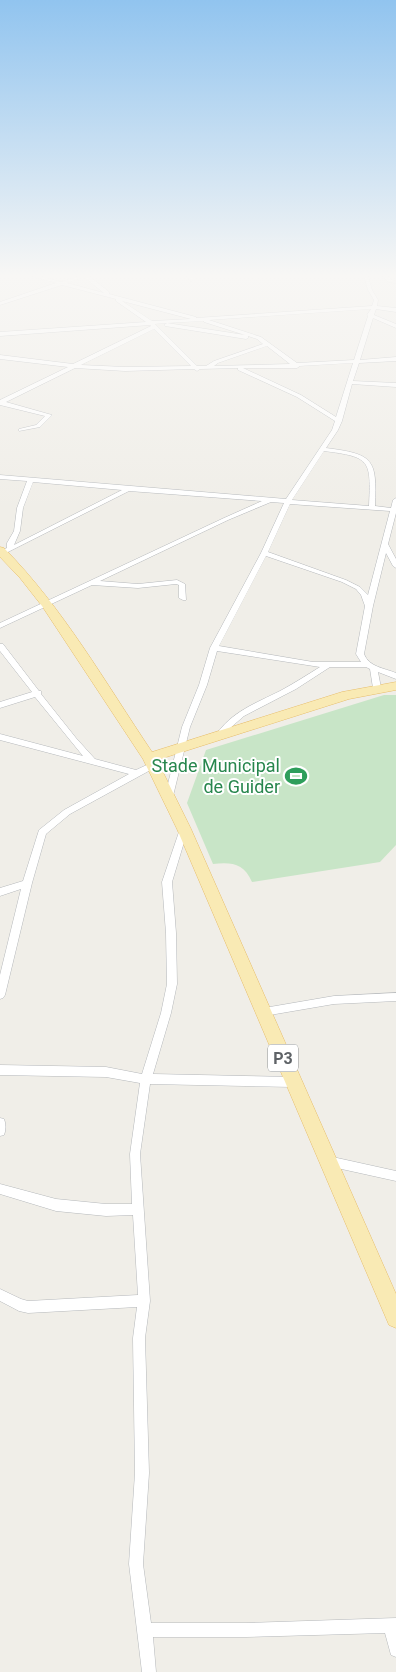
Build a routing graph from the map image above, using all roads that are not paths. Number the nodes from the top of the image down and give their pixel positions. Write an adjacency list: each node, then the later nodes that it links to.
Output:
1 (96, 354): 9 (street)
2 (183, 354): 12 (street)
3 (239, 354): 13 (street)
4 (281, 354): 10 (street)
5 (359, 354): 8 (street)
6 (0, 357): 9 (street)
7 (396, 359): 8 (street)
8 (357, 363): 10 (street); 14 (street)
9 (72, 366): 12 (street); 16 (street)
10 (297, 366): 11 (street)
11 (237, 368): 13 (street); 17 (street)
12 (197, 369): 13 (street)
13 (205, 369)
14 (349, 382): 15 (street); 17 (street)
15 (396, 385)
16 (0, 403): 18 (street)
17 (339, 421): 19 (street)
18 (21, 430)
19 (323, 449): 25 (street); 26 (street)
20 (0, 477): 21 (street)
21 (32, 480): 22 (street); 29 (street)
22 (128, 490): 23 (street); 29 (street)
23 (272, 500): 25 (street); 32 (street)
24 (396, 500): 27 (street)
25 (288, 501): 26 (street); 30 (street)
26 (372, 509): 27 (street)
27 (394, 510): 28 (street)
28 (384, 543): 31 (street); 35 (street)
29 (4, 551): 34 (main road)
30 (264, 552): 35 (street); 38 (street)
31 (396, 566)
32 (91, 583): 33 (street); 34 (street)
33 (183, 598)
34 (47, 604): 36 (street); 50 (main road)
35 (369, 606): 40 (street)
36 (0, 626)
37 (0, 646): 44 (street)
38 (214, 648): 39 (street); 48 (street)
39 (328, 665): 40 (street); 46 (street)
40 (370, 666): 41 (street); 43 (street)
41 (396, 676)
42 (396, 686): 43 (main road)
43 (377, 688): 46 (main road)
44 (38, 694): 45 (street); 49 (street)
45 (0, 705)
46 (220, 735): 48 (main road)
47 (0, 737): 49 (street)
48 (182, 747): 50 (main road); 52 (street)
49 (92, 761): 51 (street)
50 (151, 762): 51 (street); 52 (main road, P3)
51 (135, 773): 54 (street)
52 (168, 800): 53 (main road, P3)
53 (184, 829): 58 (main road, P3); 60 (street)
54 (26, 883): 55 (street); 56 (street)
55 (0, 892)
56 (0, 996)
57 (396, 997): 58 (street)
58 (264, 1012): 61 (main road, P3)
59 (0, 1070): 60 (street)
60 (146, 1079): 61 (street); 67 (street)
61 (293, 1082): 64 (main road, P3)
62 (0, 1123): 63 (street)
63 (0, 1131)
64 (328, 1161): 65 (street); 70 (main road, P3)
65 (396, 1176)
66 (0, 1189): 67 (street)
67 (138, 1209): 69 (street)
68 (0, 1295): 69 (street)
69 (144, 1301): 72 (street)
70 (396, 1315)
71 (393, 1625): 72 (street); 73 (street)
72 (145, 1630): 74 (street)
73 (396, 1650)
74 (149, 1672)

